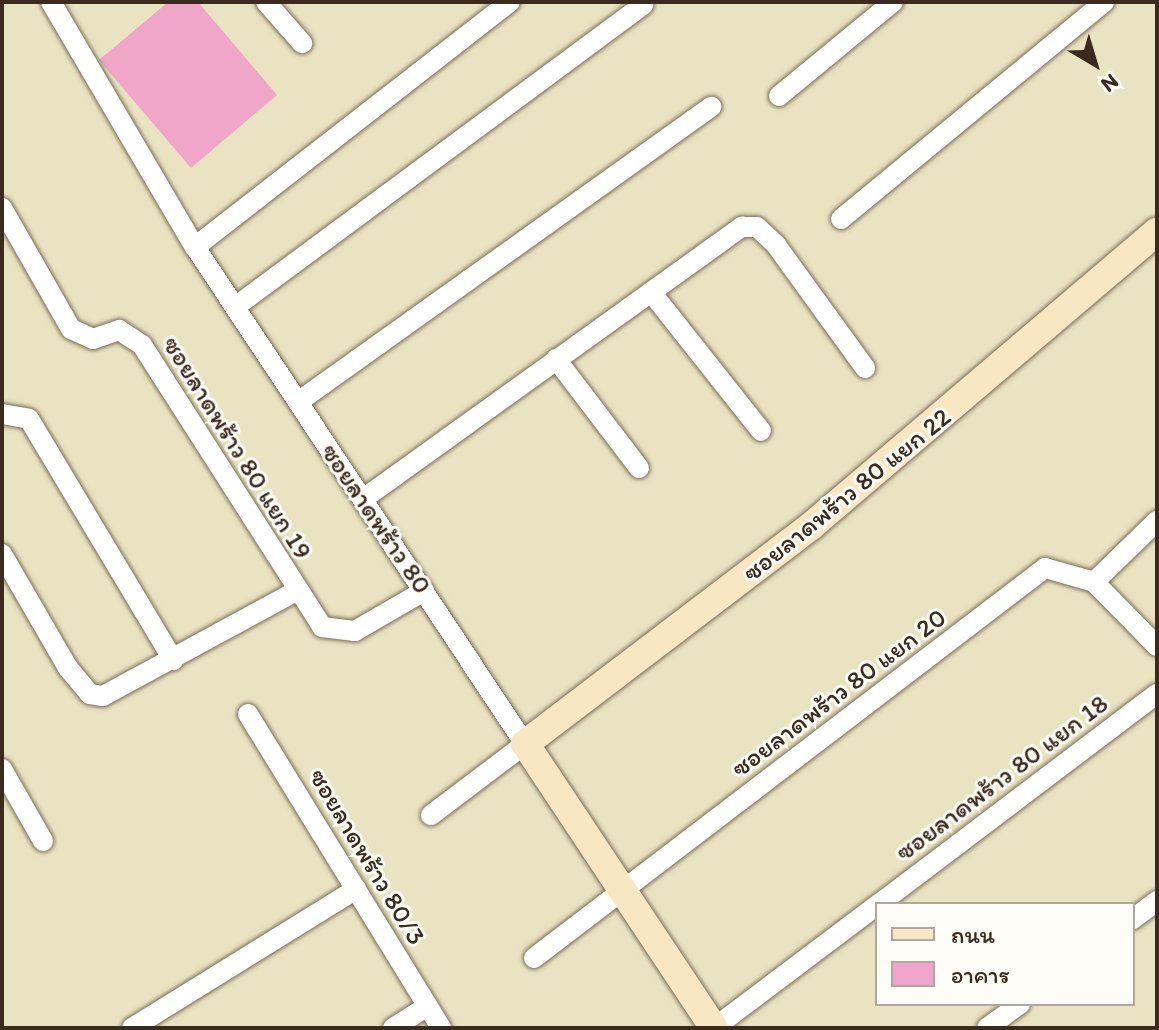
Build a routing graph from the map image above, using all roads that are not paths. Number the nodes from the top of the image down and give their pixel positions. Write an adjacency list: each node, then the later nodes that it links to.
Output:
1 (266, 2): 7 (street)
2 (510, 2): 13 (street)
3 (893, 2): 8 (street)
4 (1104, 2): 11 (street)
5 (54, 3): 13 (street, ซอยลาดพร้าว 80)
6 (643, 5): 15 (street)
7 (302, 43)
8 (779, 96)
9 (711, 107): 18 (street)
10 (2, 208): 26 (street, ซอยลาดพร้าว 80 แยก 19)
11 (841, 219)
12 (1157, 232): 32 (street, ซอยลาดพร้าว 80 แยก 22)
13 (195, 247): 15 (street, ซอยลาดพร้าว 80)
14 (651, 292): 16 (street); 17 (street); 20 (street)
15 (235, 307): 18 (street, ซอยลาดพร้าว 80)
16 (556, 359): 21 (street); 22 (street)
17 (865, 368)
18 (298, 402): 22 (street, ซอยลาดพร้าว 80)
19 (2, 414): 29 (street)
20 (761, 431)
21 (639, 468)
22 (363, 499): 27 (street, ซอยลาดพร้าว 80)
23 (1157, 521): 25 (street)
24 (2, 554): 29 (street)
25 (1094, 582): 28 (street, ซอยลาดพร้าว 80 แยก 20); 37 (street, ซอยลาดพร้าว 80 แยก 20)
26 (296, 591): 27 (street, ซอยลาดพร้าว 80 แยก 19); 29 (street)
27 (424, 591): 32 (street, ซอยลาดพร้าว 80)
28 (1157, 646)
29 (173, 660)
30 (1157, 694): 39 (street, ซอยลาดพร้าว 80 แยก 18)
31 (248, 714): 36 (street, ซอยลาดพร้าว 80/3)
32 (525, 744): 34 (street); 37 (street, ซอยลาดพร้าว 80)
33 (2, 769): 35 (street)
34 (431, 815)
35 (43, 841)
36 (356, 889): 43 (street, ซอยลาดพร้าว 80/3); 45 (street)
37 (623, 891): 42 (street); 48 (street, ซอยลาดพร้าว 80)
38 (1157, 901): 41 (street)
39 (882, 902)
40 (875, 907): 48 (street, ซอยลาดพร้าว 80 แยก 18)
41 (1135, 918)
42 (534, 958)
43 (428, 1006): 46 (street); 47 (street, ซอยลาดพร้าว 80/3)
44 (1017, 1006): 49 (street)
45 (132, 1028)
46 (393, 1028)
47 (441, 1028)
48 (714, 1028)
49 (987, 1028)

